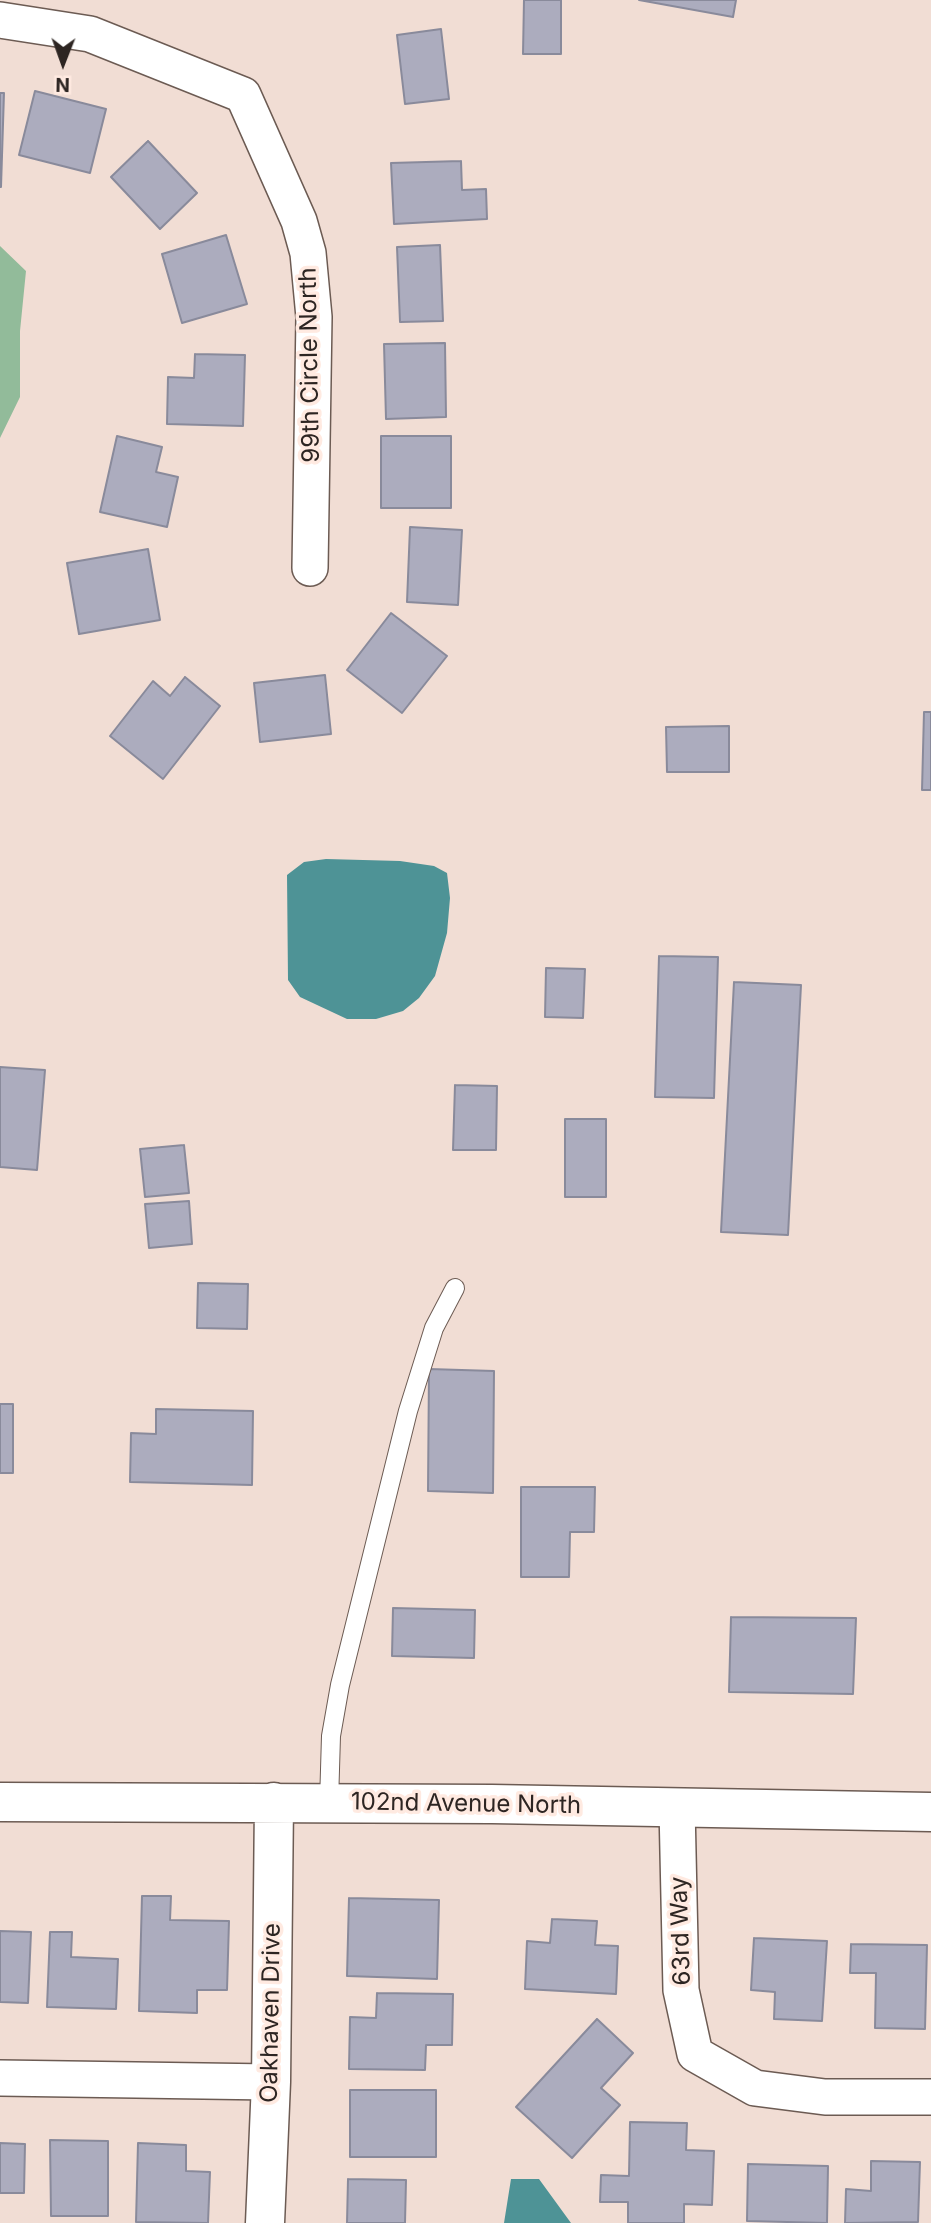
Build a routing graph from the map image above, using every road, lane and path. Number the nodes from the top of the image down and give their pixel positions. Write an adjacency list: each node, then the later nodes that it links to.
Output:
1 (0, 20): 2 (street, 99th Circle North)
2 (310, 568)
3 (455, 1288): 6 (lane)
4 (0, 1802): 5 (street, 102nd Avenue North)
5 (274, 1802): 6 (street, 102nd Avenue North); 10 (street, Oakhaven Drive)
6 (329, 1802): 7 (street, 102nd Avenue North)
7 (677, 1807): 8 (street, 102nd Avenue North); 11 (street, 63rd Way)
8 (931, 1812)
9 (0, 2078): 10 (street)
10 (271, 2082): 12 (street, Oakhaven Drive)
11 (931, 2097)
12 (265, 2223)

